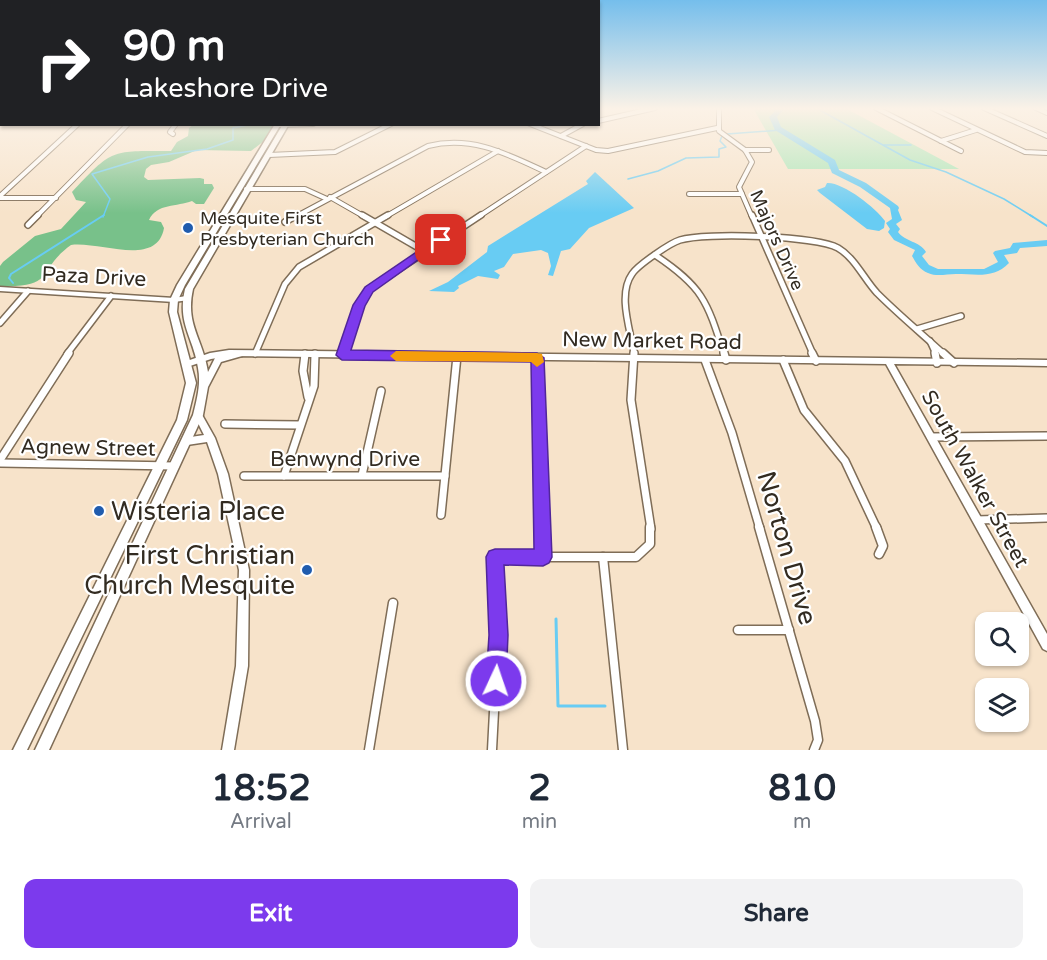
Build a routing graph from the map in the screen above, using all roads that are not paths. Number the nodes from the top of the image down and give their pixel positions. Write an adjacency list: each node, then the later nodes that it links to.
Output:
1 (58, 143): 27 (street)
2 (110, 143): 28 (street)
3 (269, 143): 20 (main road)
4 (274, 143): 19 (main road)
5 (353, 143): 19 (street)
6 (437, 143): 29 (street)
7 (474, 143): 16 (street)
8 (578, 143): 13 (street)
9 (649, 143): 13 (street)
10 (736, 143): 14 (street)
11 (945, 143): 17 (street)
12 (1006, 143): 18 (street)
13 (586, 146): 22 (street)
14 (745, 150): 15 (street); 26 (street, Majors Drive)
15 (769, 150)
16 (498, 151): 22 (street); 31 (street)
17 (960, 151)
18 (1047, 153)
19 (269, 155): 21 (main road)
20 (254, 165): 21 (main road); 23 (main road)
21 (263, 165): 24 (main road)
22 (546, 172): 36 (street)
23 (239, 189): 24 (street); 33 (main road)
24 (249, 189): 29 (street); 34 (main road)
25 (689, 194): 26 (street)
26 (742, 194): 35 (street, Majors Drive)
27 (0, 197): 28 (street)
28 (56, 198): 32 (street)
29 (328, 198): 30 (street); 31 (street)
30 (285, 222)
31 (374, 224): 36 (street); 50 (street)
32 (28, 225)
33 (213, 231): 34 (main road); 37 (main road)
34 (224, 231): 38 (main road)
35 (761, 238): 39 (street); 47 (street); 60 (street, Majors Drive)
36 (424, 251): 52 (street)
37 (201, 252): 38 (main road); 44 (main road)
38 (211, 252): 43 (main road)
39 (656, 255): 56 (street); 58 (street)
40 (0, 289): 41 (street, Paza Drive)
41 (28, 291): 42 (street, Paza Drive); 46 (street)
42 (111, 296): 44 (street, Paza Drive); 77 (street)
43 (186, 298): 44 (street, Paza Drive); 55 (main road)
44 (174, 300): 65 (main road)
45 (961, 316): 47 (street)
46 (0, 323)
47 (917, 329): 48 (street)
48 (930, 340): 62 (street); 63 (street)
49 (239, 354): 50 (street, New Market Road); 55 (street, New Market Road); 67 (main road)
50 (255, 354): 51 (street, New Market Road)
51 (310, 354): 52 (street, New Market Road); 69 (street); 69 (street)
52 (342, 355): 53 (street, New Market Road)
53 (457, 356): 54 (street, New Market Road); 83 (street)
54 (537, 358): 56 (street, New Market Road); 90 (street)
55 (201, 359): 65 (street, New Market Road); 67 (main road)
56 (633, 359): 57 (street, New Market Road); 91 (street)
57 (705, 360): 58 (street, New Market Road); 94 (street, Norton Drive)
58 (726, 360): 59 (street, New Market Road)
59 (783, 360): 60 (street, New Market Road); 89 (street)
60 (816, 361): 61 (street, New Market Road)
61 (889, 362): 62 (street, New Market Road); 74 (street, South Walker Street)
62 (937, 363): 63 (street, New Market Road)
63 (954, 363): 64 (street, New Market Road)
64 (1047, 363)
65 (187, 364): 66 (main road)
66 (191, 383): 70 (main road); 78 (main road)
67 (204, 389): 70 (main road)
68 (381, 391): 80 (street)
69 (308, 398): 72 (street)
70 (198, 416): 75 (street); 76 (main road)
71 (225, 424): 72 (street)
72 (300, 425): 82 (street)
73 (1047, 436): 74 (street)
74 (931, 437): 86 (street, South Walker Street)
75 (210, 438): 76 (street); 98 (street)
76 (187, 441): 79 (main road)
77 (0, 462): 78 (street, Agnew Street)
78 (161, 465): 79 (street, Agnew Street); 87 (main road)
79 (176, 466): 88 (main road)
80 (362, 475): 82 (street, Benwynd Drive); 83 (street, Benwynd Drive)
81 (244, 476): 82 (street, Benwynd Drive)
82 (284, 476)
83 (445, 476): 84 (street)
84 (441, 515)
85 (1047, 518): 86 (street)
86 (977, 520): 95 (street, South Walker Street)
87 (121, 546): 88 (main road); 96 (main road)
88 (139, 546): 97 (main road)
89 (879, 554)
90 (543, 557): 91 (street); 100 (street)
91 (603, 557): 101 (street)
92 (393, 603): 99 (street)
93 (738, 630): 94 (street)
94 (789, 630): 102 (street, Norton Drive)
95 (1047, 645)
96 (20, 750)
97 (42, 750)
98 (228, 750)
99 (369, 750)
100 (492, 750)
101 (623, 750)
102 (814, 750)

